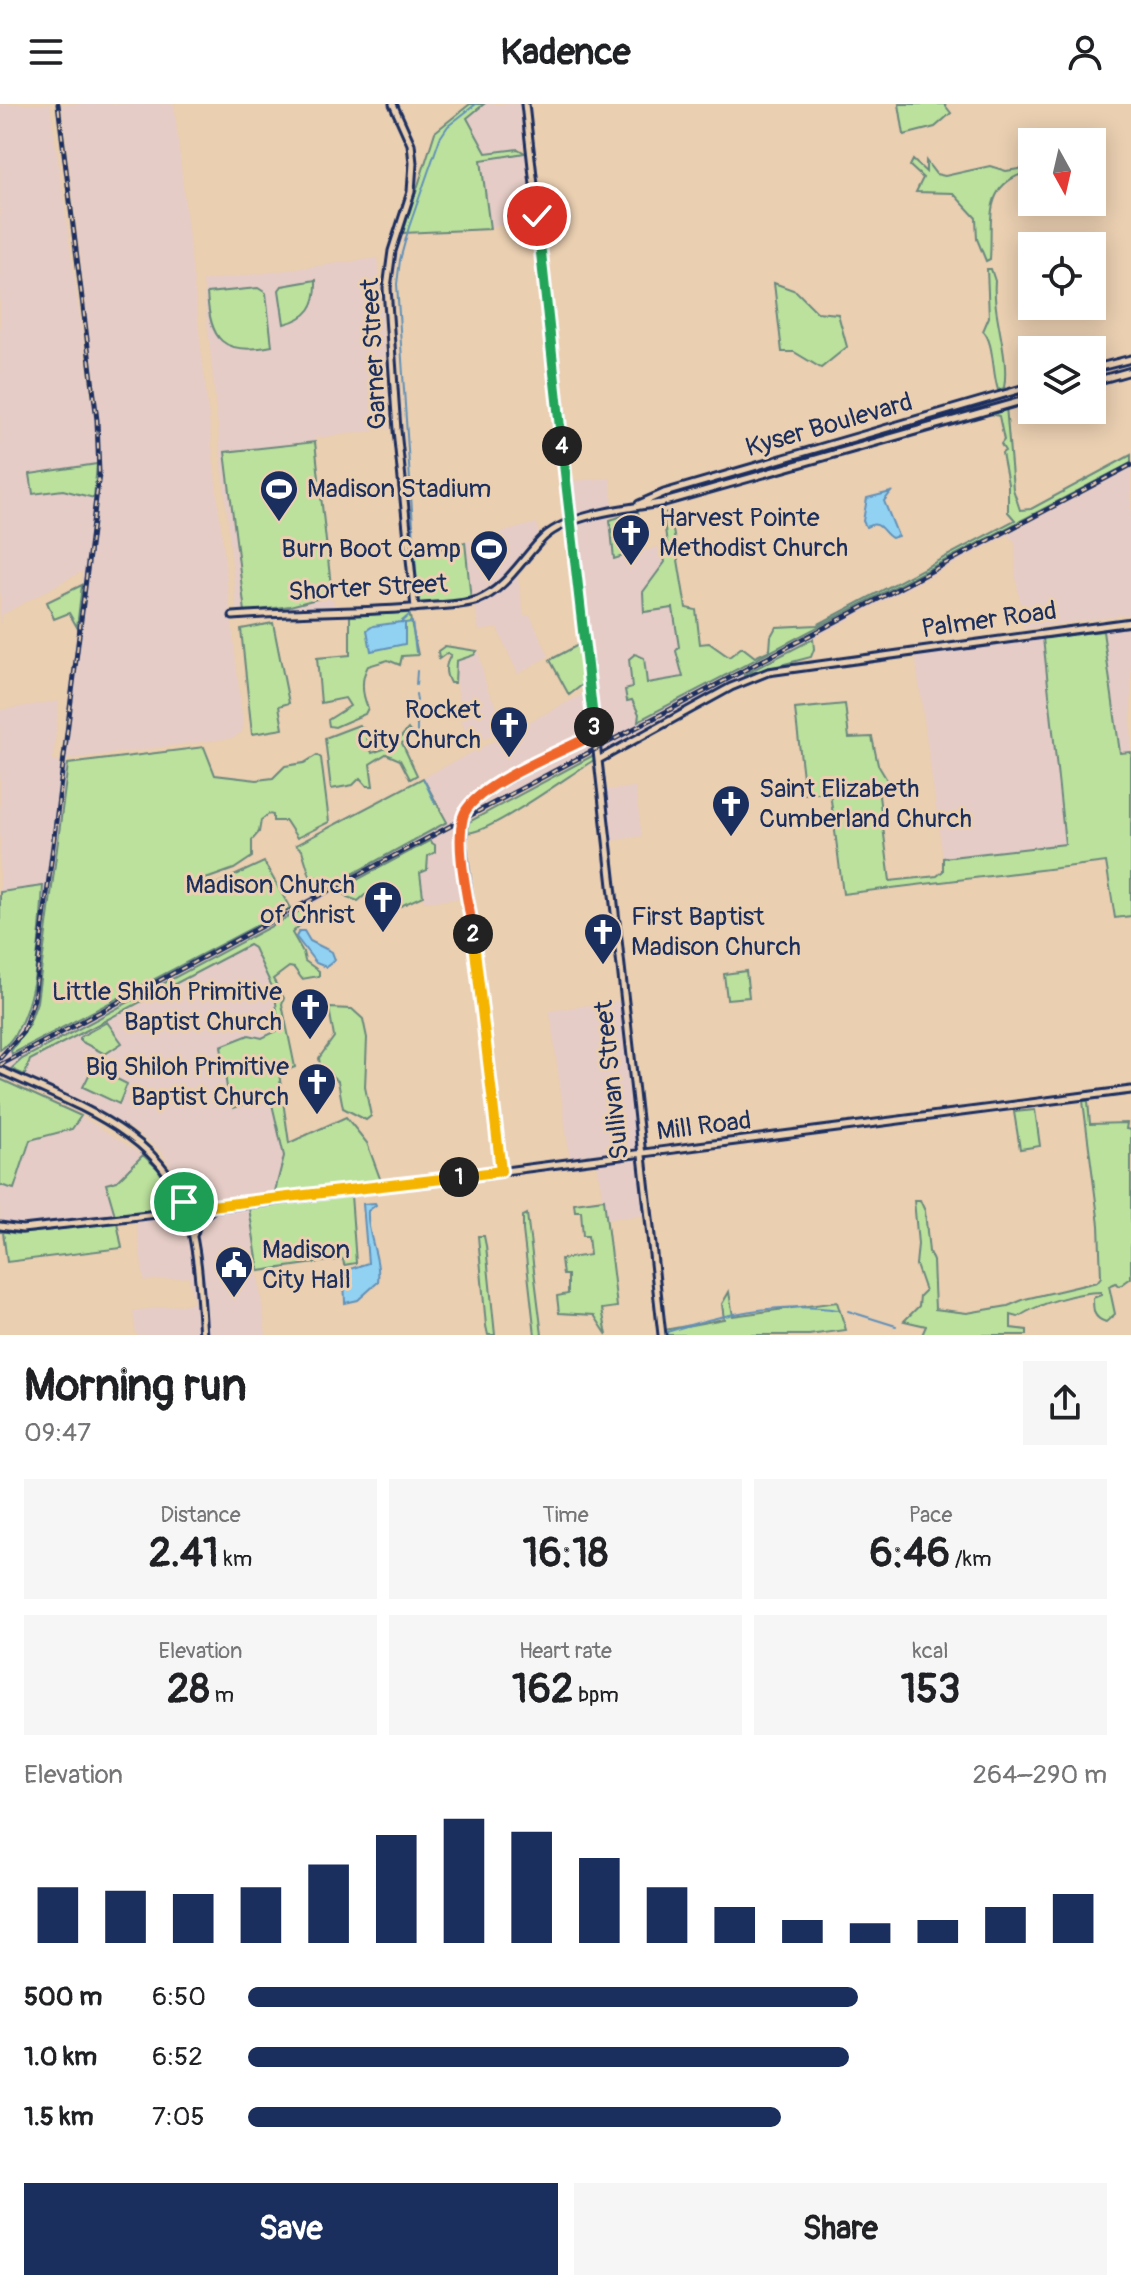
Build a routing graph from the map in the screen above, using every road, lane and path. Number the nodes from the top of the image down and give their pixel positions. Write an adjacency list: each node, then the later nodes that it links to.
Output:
1 (393, 104): 11 (street, Garner Street)
2 (525, 104): 10 (street, Sullivan Street)
3 (1131, 359): 4 (street)
4 (1106, 365)
5 (1131, 371): 6 (street)
6 (1106, 378)
7 (1018, 390): 9 (street, Kyser Boulevard)
8 (1018, 402): 9 (street, Kyser Boulevard)
9 (638, 505): 10 (street, Kyser Boulevard)
10 (571, 522): 11 (street, Shorter Street); 14 (street, Sullivan Street)
11 (415, 608): 12 (street, Shorter Street)
12 (233, 616)
13 (1131, 622): 17 (street, Palmer Road)
14 (595, 731): 15 (street); 16 (street, Sullivan Street)
15 (583, 740): 16 (street); 21 (street)
16 (596, 744): 17 (street, Sullivan Street)
17 (598, 760): 20 (street, Sullivan Street)
18 (2, 1071): 23 (street)
19 (1131, 1090): 20 (street, Mill Road)
20 (641, 1154): 21 (street, Mill Road); 27 (street, Sullivan Street)
21 (501, 1171): 22 (street, Mill Road)
22 (217, 1206): 23 (street, Mill Road); 25 (street)
23 (186, 1209): 24 (street, Mill Road); 25 (street)
24 (0, 1226)
25 (193, 1237): 26 (street)
26 (203, 1335)
27 (662, 1335)

